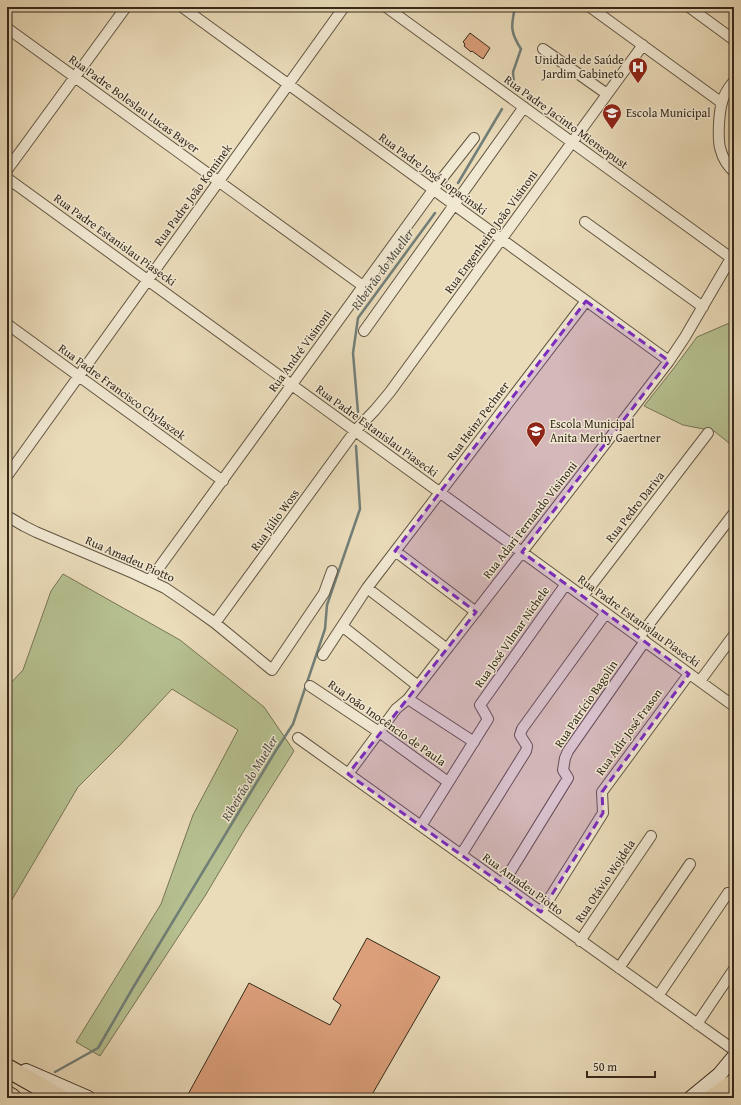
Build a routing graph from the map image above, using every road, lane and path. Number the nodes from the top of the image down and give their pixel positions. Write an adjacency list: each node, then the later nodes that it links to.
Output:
1 (126, 7): 11 (street)
2 (182, 7): 13 (street, Rua Padre José Lopacinski)
3 (344, 7): 13 (street, Rua Padre João Kominek)
4 (386, 7): 16 (street, Rua Padre Jacinto Miensopust)
5 (590, 7): 9 (street)
6 (689, 7): 8 (street)
7 (7, 28): 11 (street, Rua Padre Boleslau Lucas Bayer)
8 (734, 40)
9 (643, 45): 14 (street, Rua Engenheiro João Visinoni); 15 (street)
10 (543, 49): 14 (street)
11 (75, 77): 19 (street); 22 (street, Rua Padre Boleslau Lucas Bayer)
12 (734, 81): 15 (street)
13 (288, 84): 22 (street, Rua Padre João Kominek); 23 (street, Rua Padre José Lopacinski)
14 (607, 94): 18 (street, Rua Engenheiro João Visinoni)
15 (722, 103): 20 (street)
16 (524, 107): 18 (street, Rua Padre Jacinto Miensopust); 24 (street)
17 (474, 138): 23 (street, Rua André Visinoni)
18 (572, 142): 26 (street, Rua Engenheiro João Visinoni); 27 (street, Rua Padre Jacinto Miensopust)
19 (7, 170)
20 (734, 172)
21 (7, 178): 28 (street, Rua Padre Estanislau Piasecki)
22 (218, 181): 28 (street, Rua Padre João Kominek); 29 (street, Rua Padre Boleslau Lucas Bayer)
23 (433, 190): 24 (street, Rua Padre José Lopacinski); 29 (street, Rua André Visinoni)
24 (455, 205): 26 (street, Rua Padre José Lopacinski); 33 (street)
25 (585, 222): 31 (street)
26 (501, 239): 30 (street, Rua Padre José Lopacinski); 37 (street, Rua Engenheiro João Visinoni)
27 (733, 257): 31 (street, Rua Adari Fernando Visinoni)
28 (148, 280): 35 (street, Rua Padre João Kominek); 36 (street, Rua Padre Estanislau Piasecki)
29 (363, 286): 36 (street, Rua André Visinoni)
30 (586, 301): 34 (street, Rua Padre José Lopacinski); 41 (street, Rua Heinz Pechner)
31 (703, 307): 34 (street, Rua Adari Fernando Visinoni)
32 (7, 324): 35 (street, Rua Padre Francisco Chylaszek)
33 (364, 331)
34 (669, 361): 45 (street, Rua Adari Fernando Visinoni)
35 (79, 376): 39 (street, Rua Padre João Kominek); 40 (street, Rua Padre Francisco Chylaszek)
36 (292, 385): 37 (street, Rua Padre Estanislau Piasecki); 40 (street, Rua André Visinoni)
37 (355, 431): 41 (street, Rua Padre Estanislau Piasecki); 53 (street, Rua Júlio Woss)
38 (708, 433): 50 (street, Rua Pedro Dariva)
39 (7, 476)
40 (222, 480): 47 (street, Rua André Visinoni)
41 (440, 493): 44 (street, Rua Heinz Pechner); 45 (street, Rua Padre Estanislau Piasecki)
42 (734, 513): 56 (street, Rua Patrício Bagolin)
43 (7, 516): 47 (street, Rua Amadeu Piotto)
44 (395, 551): 49 (street, Rua Heinz Pechner); 51 (street)
45 (522, 552): 48 (street, Rua Padre Estanislau Piasecki); 51 (street, Rua Adari Fernando Visinoni)
46 (332, 571): 53 (street, Rua Amadeu Piotto)
47 (150, 580): 53 (street, Rua Amadeu Piotto)
48 (566, 584): 50 (street, Rua Padre Estanislau Piasecki); 67 (street, Rua José Vilmar Nichele)
49 (368, 588): 54 (street, Rua Heinz Pechner); 57 (street)
50 (583, 596): 52 (street, Rua Padre Estanislau Piasecki)
51 (476, 612): 57 (street, Rua Adari Fernando Visinoni)
52 (606, 613): 56 (street, Rua Padre Estanislau Piasecki); 72 (street)
53 (215, 623)
54 (342, 626): 58 (street, Rua Heinz Pechner); 62 (street)
55 (734, 635): 60 (street)
56 (642, 639): 59 (street, Rua Padre Estanislau Piasecki); 74 (street, Rua Patrício Bagolin)
57 (447, 649): 62 (street, Rua Adari Fernando Visinoni)
58 (323, 654)
59 (689, 674): 60 (street, Rua Padre Estanislau Piasecki); 76 (street, Rua Adir José Frason)
60 (700, 681): 64 (street, Rua Padre Estanislau Piasecki)
61 (310, 686): 65 (street, Rua João Inocêncio de Paula)
62 (418, 686): 63 (street, Rua Adari Fernando Visinoni)
63 (408, 699): 65 (street, Rua Adari Fernando Visinoni); 67 (street)
64 (731, 704)
65 (379, 732): 68 (street, Rua Adari Fernando Visinoni); 69 (street, Rua João Inocêncio de Paula)
66 (298, 738): 68 (street, Rua Amadeu Piotto)
67 (474, 742): 69 (street, Rua José Vilmar Nichele)
68 (348, 774): 70 (street, Rua Amadeu Piotto)
69 (448, 782): 70 (street, Rua José Vilmar Nichele)
70 (421, 826): 72 (street, Rua Amadeu Piotto)
71 (651, 836): 77 (street, Rua Otávio Wojdela)
72 (461, 855): 74 (street, Rua Amadeu Piotto)
73 (690, 864): 78 (street)
74 (502, 885): 76 (street, Rua Amadeu Piotto)
75 (728, 893): 80 (street)
76 (541, 912): 77 (street, Rua Amadeu Piotto)
77 (580, 941): 78 (street, Rua Amadeu Piotto)
78 (619, 968): 80 (street, Rua Amadeu Piotto)
79 (734, 969): 81 (street)
80 (658, 996): 81 (street, Rua Amadeu Piotto)
81 (697, 1024): 82 (street, Rua Amadeu Piotto)
82 (734, 1050)
83 (734, 1057): 91 (main road)
84 (7, 1062): 90 (main road)
85 (7, 1068): 89 (highway)
86 (734, 1083): 92 (highway)
87 (7, 1095): 88 (highway)
88 (12, 1098)
89 (60, 1098)
90 (88, 1098)
91 (690, 1098)
92 (713, 1098)

